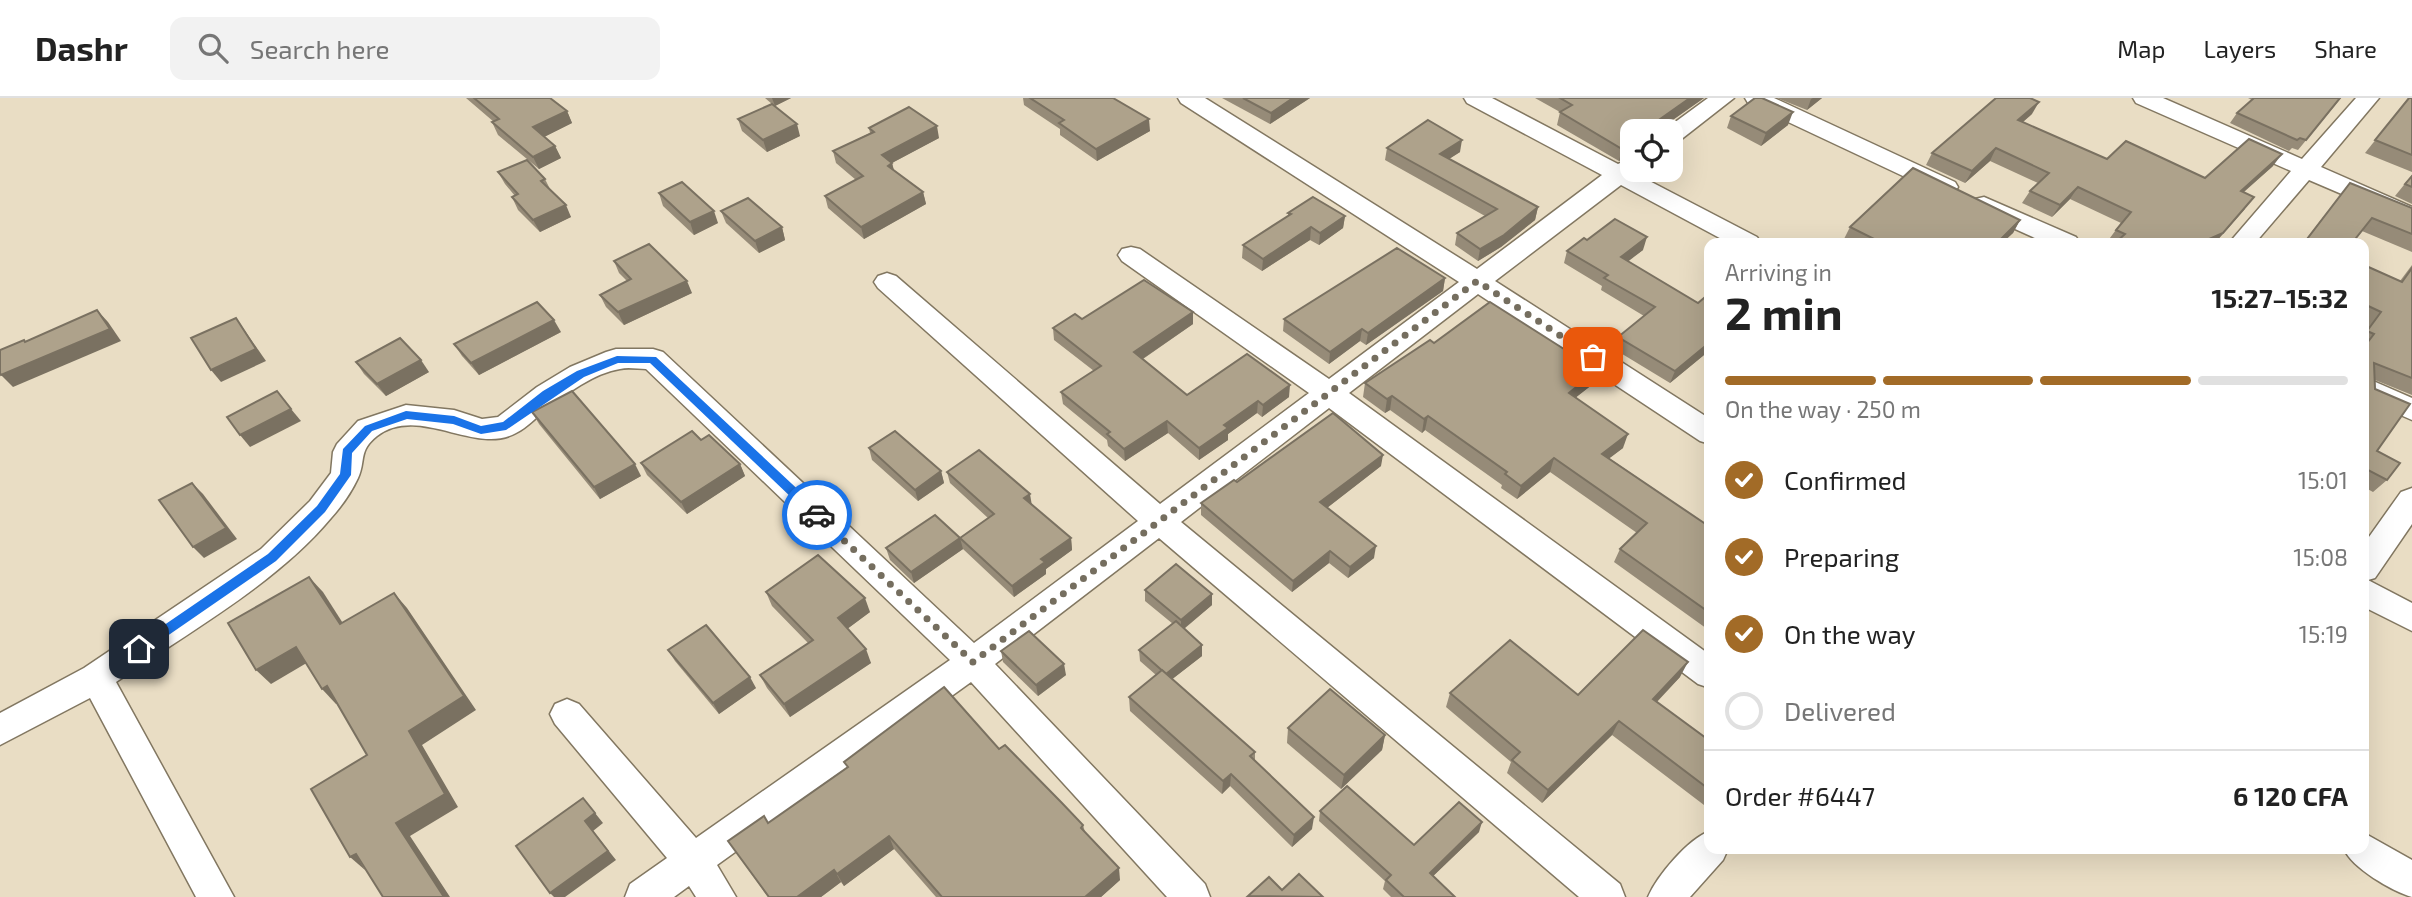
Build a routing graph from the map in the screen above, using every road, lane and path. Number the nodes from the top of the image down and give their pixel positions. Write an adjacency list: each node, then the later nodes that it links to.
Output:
1 (1189, 98): 17 (street)
2 (1475, 98): 8 (street)
3 (1723, 98): 7 (street)
4 (1756, 98): 14 (street)
5 (2144, 98): 9 (street)
6 (2368, 98): 9 (street)
7 (1683, 127)
8 (1620, 166)
9 (2306, 169): 12 (street); 15 (street)
10 (1620, 174): 17 (street)
11 (1647, 182): 13 (street)
12 (2412, 216)
13 (1740, 238)
14 (2056, 238)
15 (2245, 238)
16 (1131, 255): 20 (street)
17 (1477, 281): 20 (street); 22 (street)
18 (887, 282): 24 (street)
19 (2369, 389): 21 (street)
20 (1329, 393): 24 (street); 29 (street)
21 (2412, 410)
22 (1704, 429)
23 (2412, 500): 25 (street)
24 (1159, 521): 28 (street); 41 (street)
25 (2369, 562)
26 (2369, 595): 27 (street)
27 (2412, 618)
28 (973, 662): 30 (street); 35 (street); 40 (street)
29 (1704, 670)
30 (96, 678): 32 (street); 37 (street)
31 (567, 714): 35 (street)
32 (0, 730)
33 (2369, 853): 36 (street)
34 (1705, 854): 42 (street)
35 (693, 861): 38 (street); 39 (street)
36 (2412, 880)
37 (216, 897)
38 (643, 897)
39 (718, 897)
40 (1192, 897)
41 (1607, 897)
42 (1666, 897)

